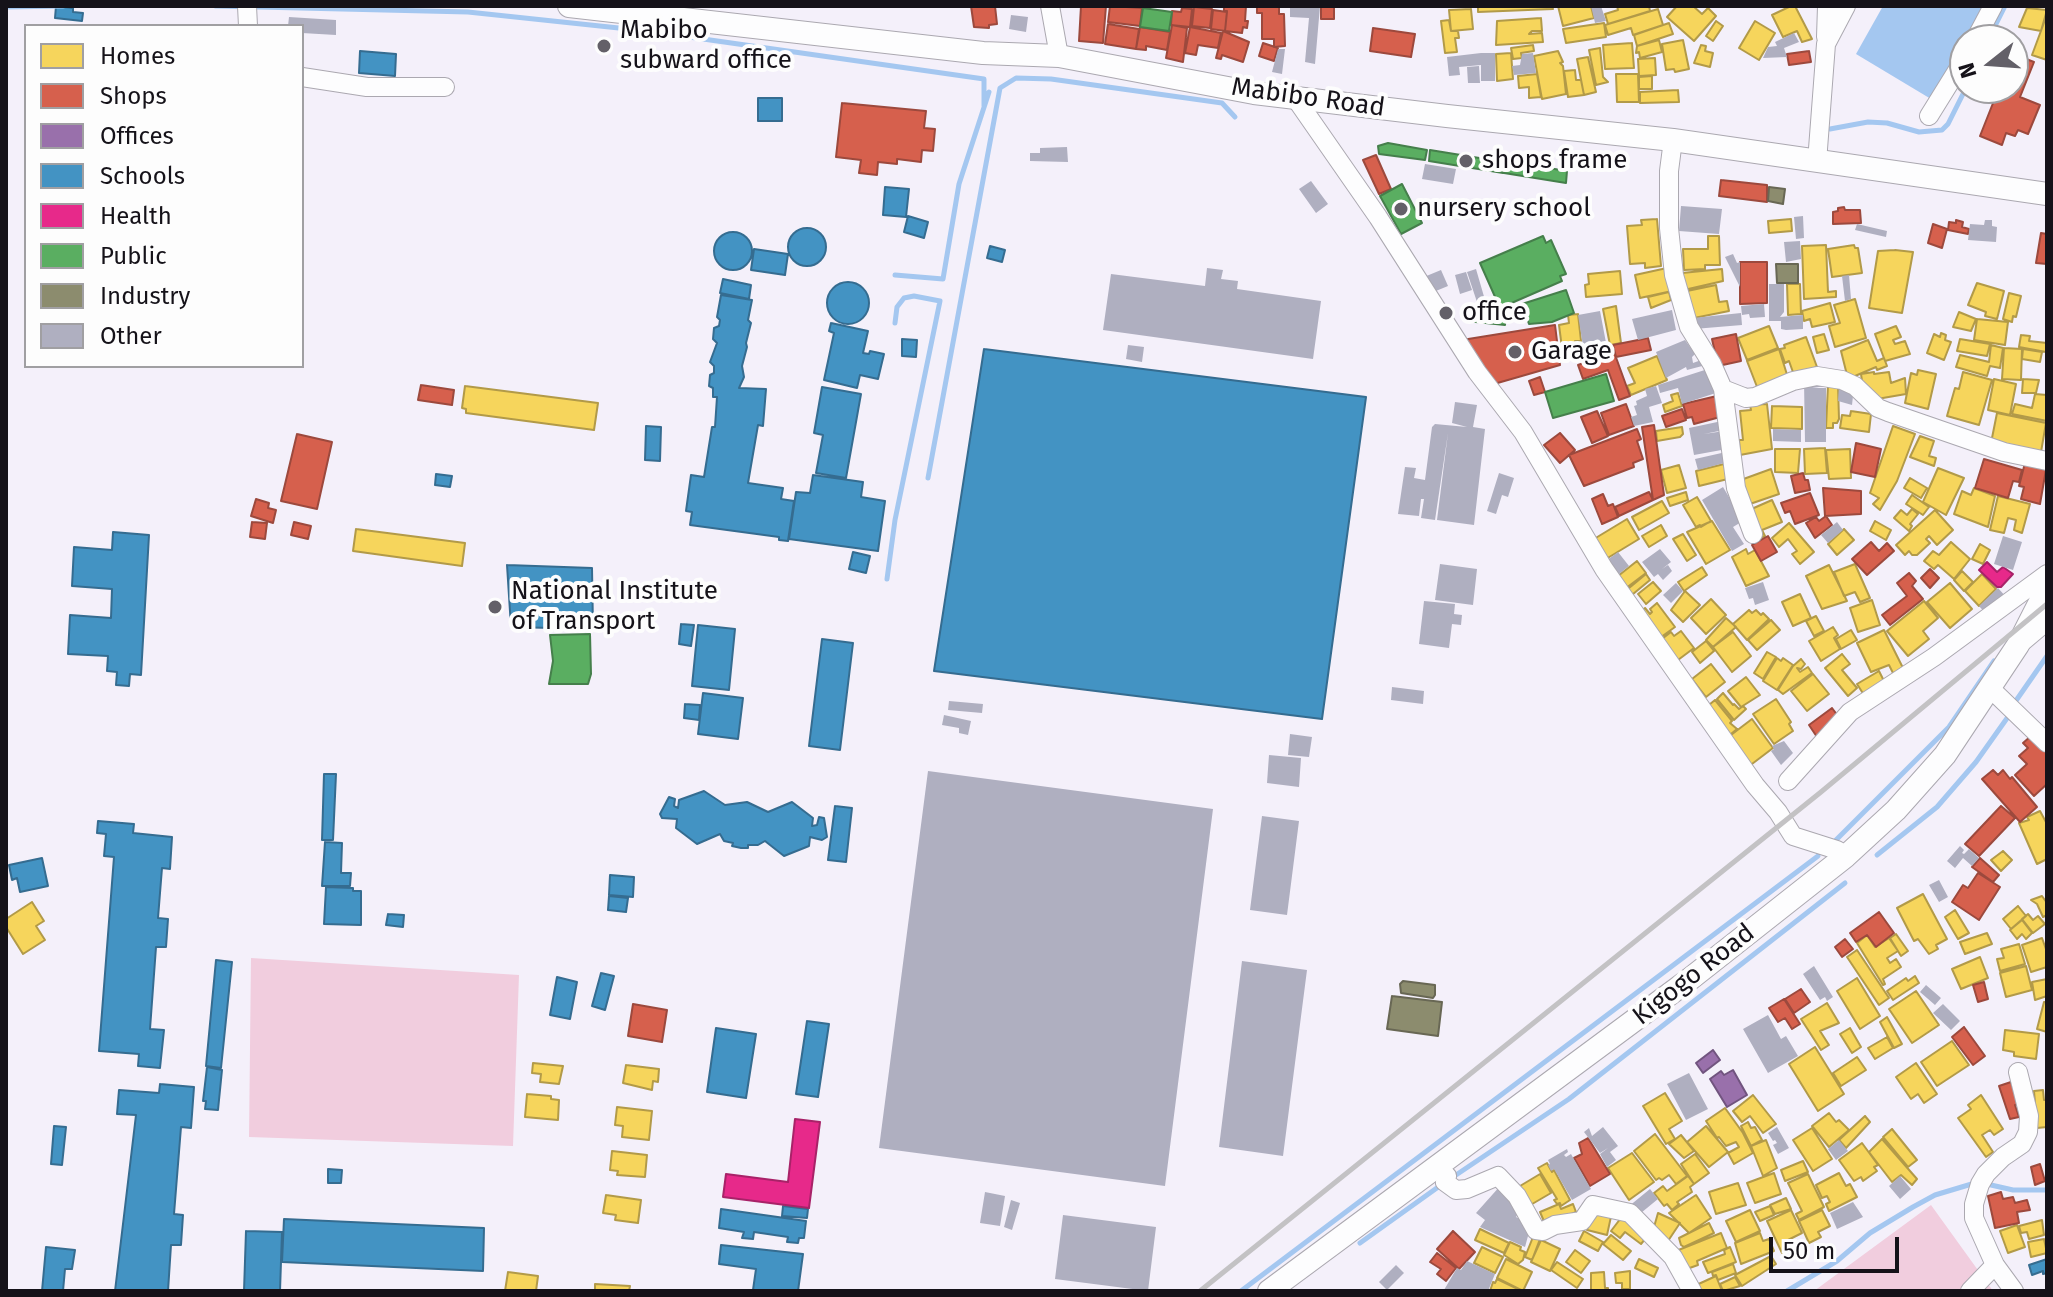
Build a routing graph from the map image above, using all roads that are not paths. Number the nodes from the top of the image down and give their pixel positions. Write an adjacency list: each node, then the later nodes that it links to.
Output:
1 (569, 6): 6 (main road, Mabibo Road)
2 (1050, 6): 9 (street)
3 (1827, 6): 8 (street)
4 (1846, 6): 8 (street)
5 (1993, 6): 7 (street)
6 (614, 9): 9 (main road, Mabibo Road)
7 (1983, 24)
8 (1826, 44): 16 (street)
9 (1059, 56): 13 (main road, Mabibo Road)
10 (304, 77): 12 (street)
11 (1949, 84): 14 (street)
12 (445, 87)
13 (1296, 99): 15 (main road, Mabibo Road); 28 (street)
14 (1929, 116)
15 (1673, 140): 16 (main road, Mabibo Road); 18 (street)
16 (1817, 162): 17 (main road, Mabibo Road)
17 (2047, 194)
18 (1723, 389): 19 (street); 20 (street)
19 (2047, 461)
20 (1753, 534)
21 (2047, 574): 27 (street)
22 (2047, 588): 24 (main road, Kigogo Road)
23 (2047, 621): 24 (street)
24 (2018, 645): 25 (main road, Kigogo Road)
25 (1991, 689): 26 (street); 28 (main road, Kigogo Road)
26 (2047, 743)
27 (1788, 781)
28 (1846, 856): 30 (main road, Kigogo Road)
29 (2018, 1072): 31 (street)
30 (1438, 1168): 32 (main road, Kigogo Road); 33 (street)
31 (1995, 1265): 34 (street); 35 (street)
32 (1269, 1291)
33 (1692, 1291)
34 (1970, 1291)
35 (2014, 1291)

